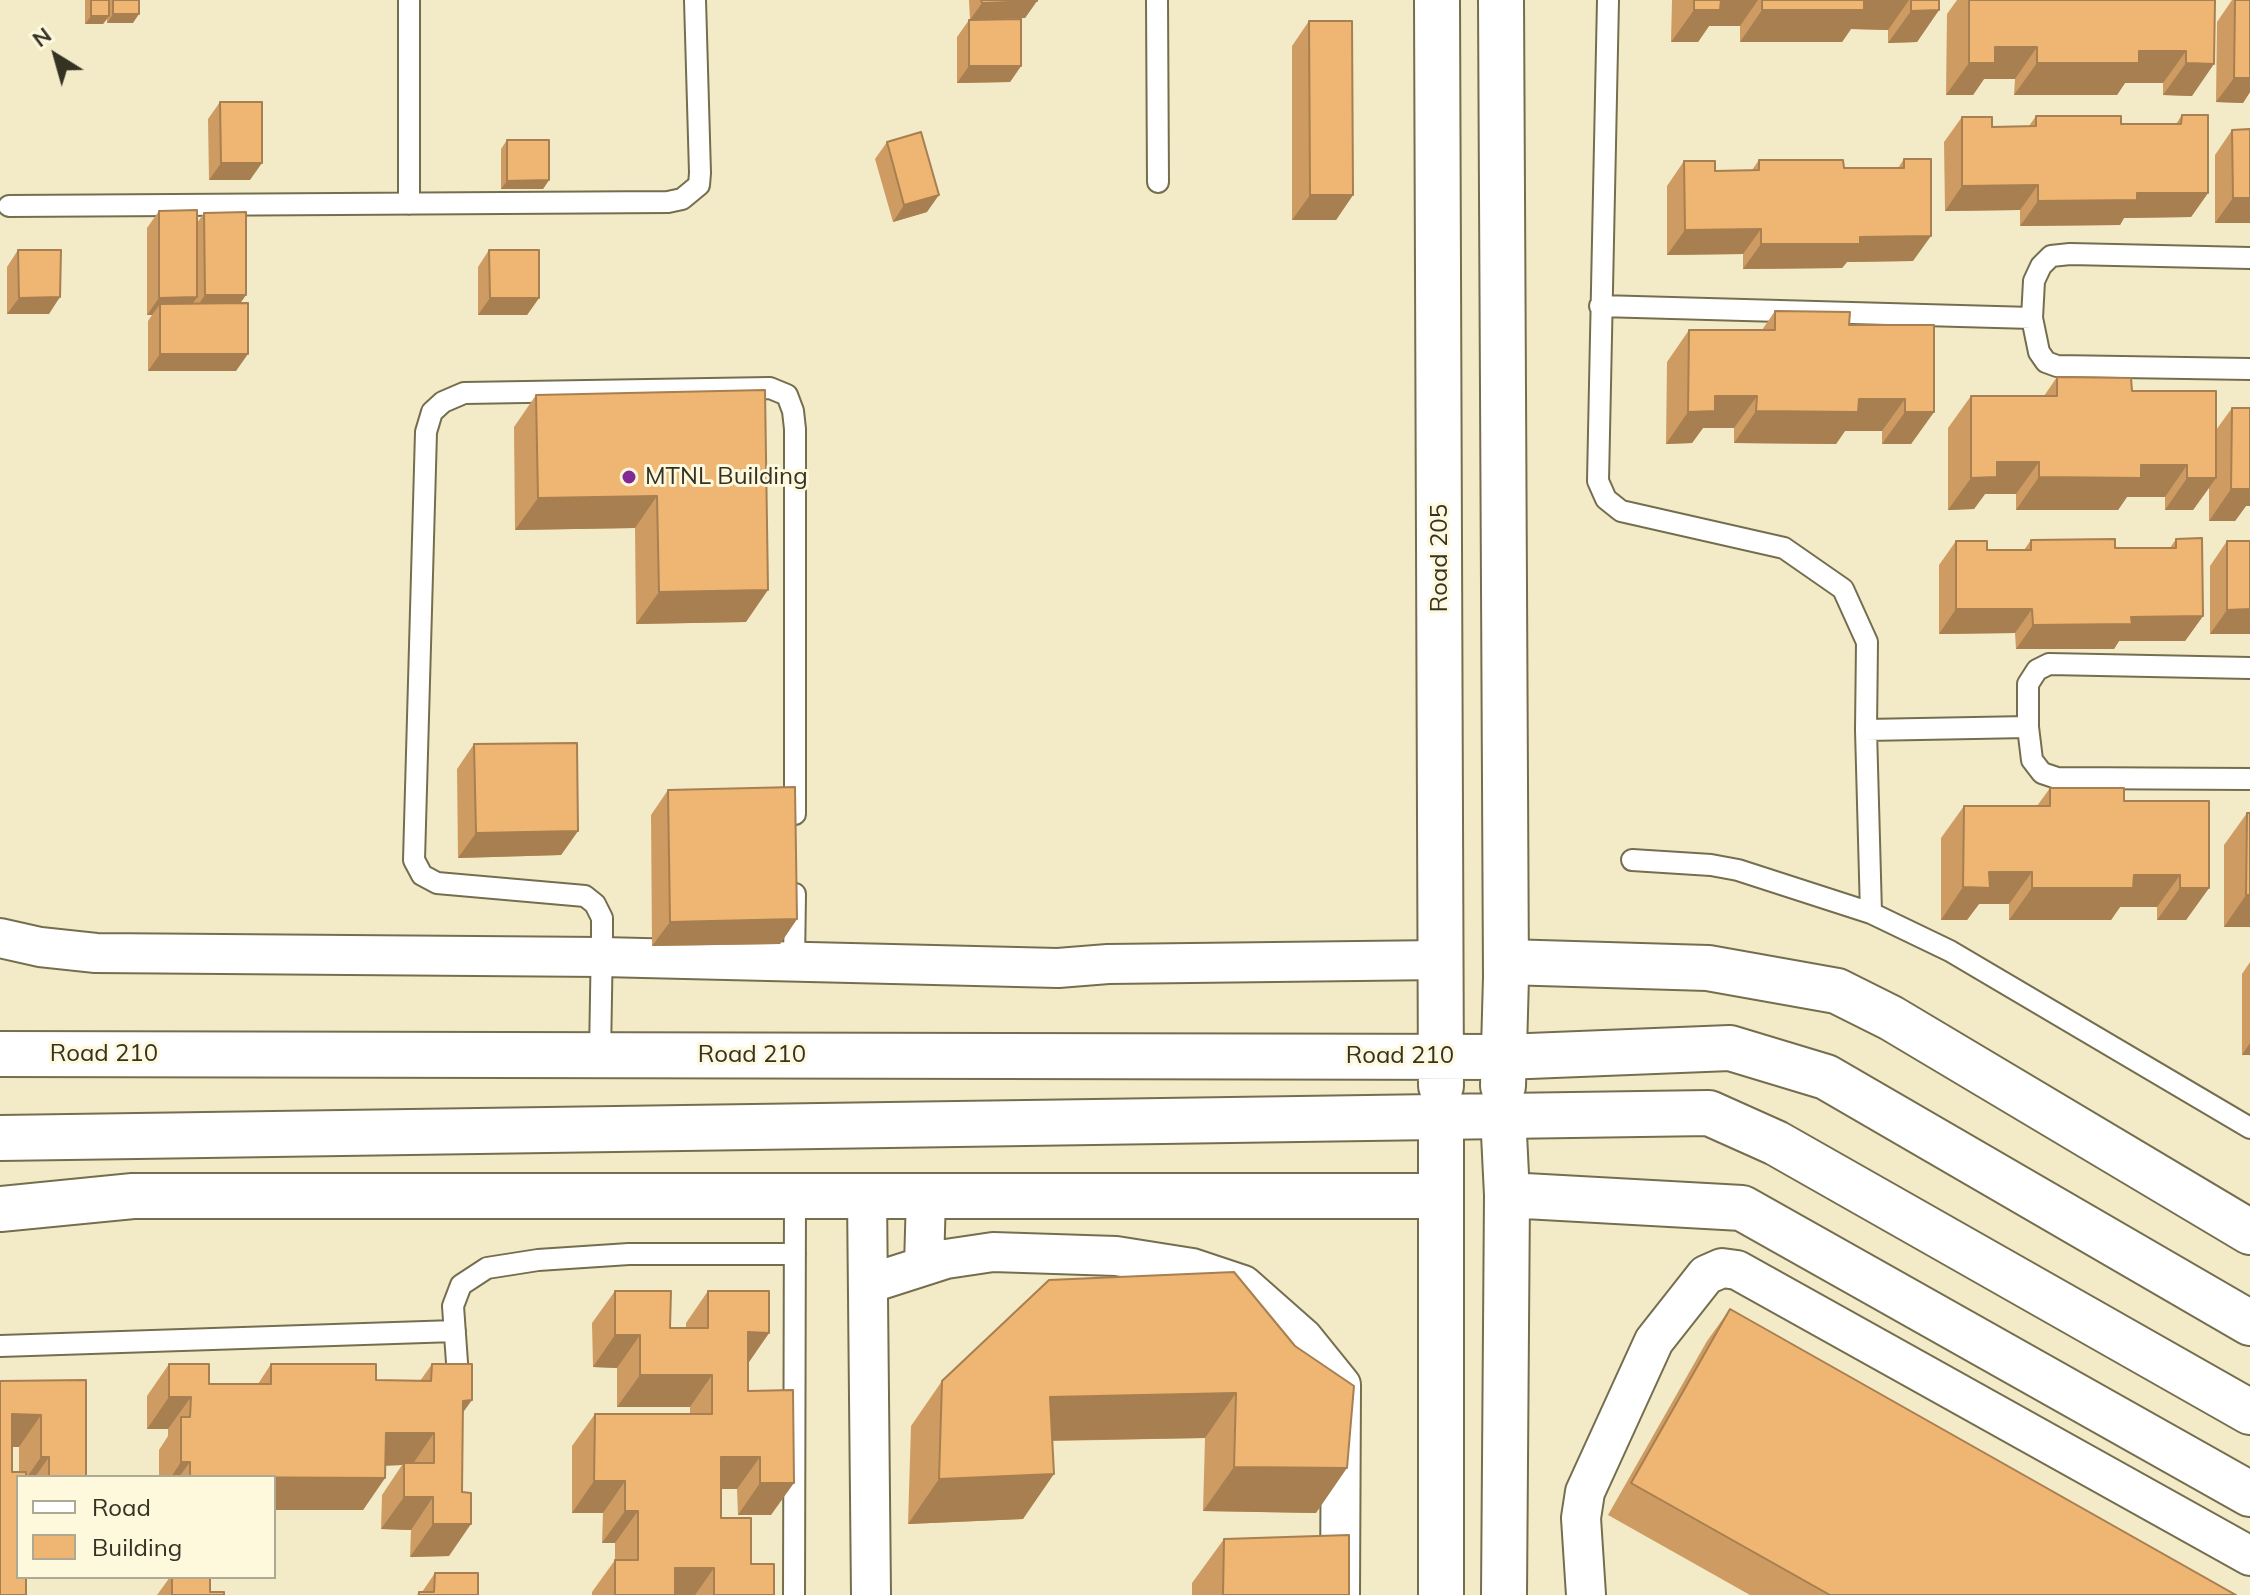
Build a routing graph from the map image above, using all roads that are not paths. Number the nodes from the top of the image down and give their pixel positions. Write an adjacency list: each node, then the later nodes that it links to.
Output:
1 (409, 0): 8 (lane)
2 (695, 0): 8 (lane)
3 (1157, 0): 7 (lane)
4 (1437, 0): 24 (main road, Road 205)
5 (1501, 0): 26 (main road)
6 (1608, 0): 11 (lane)
7 (1158, 182)
8 (409, 204): 9 (lane)
9 (9, 206)
10 (2250, 258): 12 (lane)
11 (1600, 306): 12 (lane); 16 (lane)
12 (2032, 318): 13 (lane)
13 (2250, 369)
14 (2250, 668): 15 (lane)
15 (2028, 727): 16 (lane); 17 (lane)
16 (1866, 730): 21 (lane)
17 (2250, 779)
18 (795, 841): 23 (lane)
19 (1632, 860): 21 (lane)
20 (795, 872): 25 (lane)
21 (1871, 913): 33 (lane)
22 (0, 938): 23 (street)
23 (602, 957): 25 (street); 28 (lane)
24 (1441, 960): 25 (street); 29 (main road, Road 205)
25 (794, 962)
26 (1506, 962): 30 (main road); 41 (main road)
27 (0, 1054): 28 (main road, Road 210)
28 (600, 1055): 29 (main road, Road 210)
29 (1441, 1056): 30 (main road, Road 210); 32 (main road, Road 205)
30 (1504, 1057): 31 (main road); 45 (main road, Road 210)
31 (1503, 1114): 32 (main road); 35 (main road); 48 (main road)
32 (1441, 1116): 34 (main road); 39 (main road, Road 205)
33 (2250, 1128)
34 (0, 1138)
35 (1507, 1195): 50 (main road); 56 (main road)
36 (795, 1196): 37 (main road); 40 (main road); 42 (lane)
37 (867, 1196): 38 (main road); 44 (street)
38 (926, 1196): 39 (main road); 43 (street)
39 (1441, 1196): 55 (main road, Road 205)
40 (0, 1209)
41 (2250, 1232)
42 (795, 1254): 46 (lane); 52 (lane)
43 (924, 1266): 44 (street); 54 (street)
44 (868, 1284): 53 (street)
45 (2250, 1323)
46 (455, 1331): 47 (lane); 49 (lane)
47 (0, 1346)
48 (2250, 1412)
49 (460, 1415)
50 (2250, 1494)
51 (2250, 1556): 57 (street)
52 (794, 1595)
53 (871, 1595)
54 (1340, 1595)
55 (1441, 1595)
56 (1504, 1595)
57 (1586, 1595)

